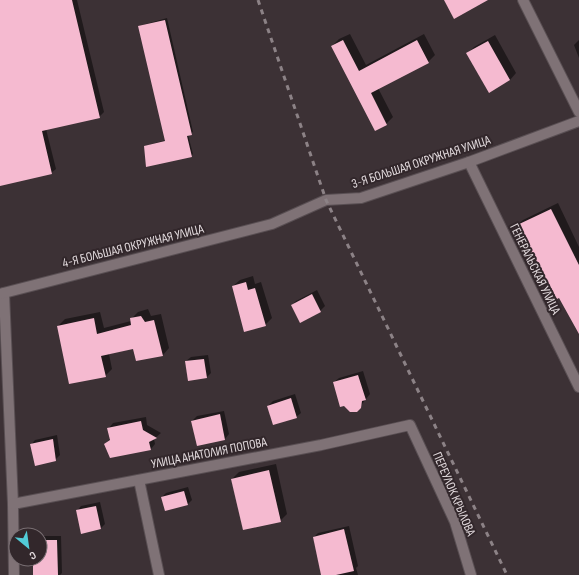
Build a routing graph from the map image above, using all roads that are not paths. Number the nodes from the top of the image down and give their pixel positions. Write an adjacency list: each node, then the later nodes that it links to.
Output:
1 (523, 0): 2 (street)
2 (579, 112)
3 (579, 121): 4 (street, 3-Я БОЛЬШАЯ ОКРУЖНАЯ УЛИЦА)
4 (468, 162): 5 (street, 3-Я БОЛЬШАЯ ОКРУЖНАЯ УЛИЦА); 7 (street, ГЕНЕРАЛЬСКАЯ УЛИЦА)
5 (272, 224): 6 (street, 4-Я БОЛЬШАЯ ОКРУЖНАЯ УЛИЦА)
6 (2, 294): 10 (street)
7 (579, 387)
8 (410, 425): 9 (street, УЛИЦА АНАТОЛИЯ ПОПОВА); 13 (street, ПЕРЕУЛОК КРЫЛОВА)
9 (139, 480): 10 (street, УЛИЦА АНАТОЛИЯ ПОПОВА); 12 (street)
10 (13, 504): 11 (street)
11 (14, 575)
12 (159, 575)
13 (472, 575)

